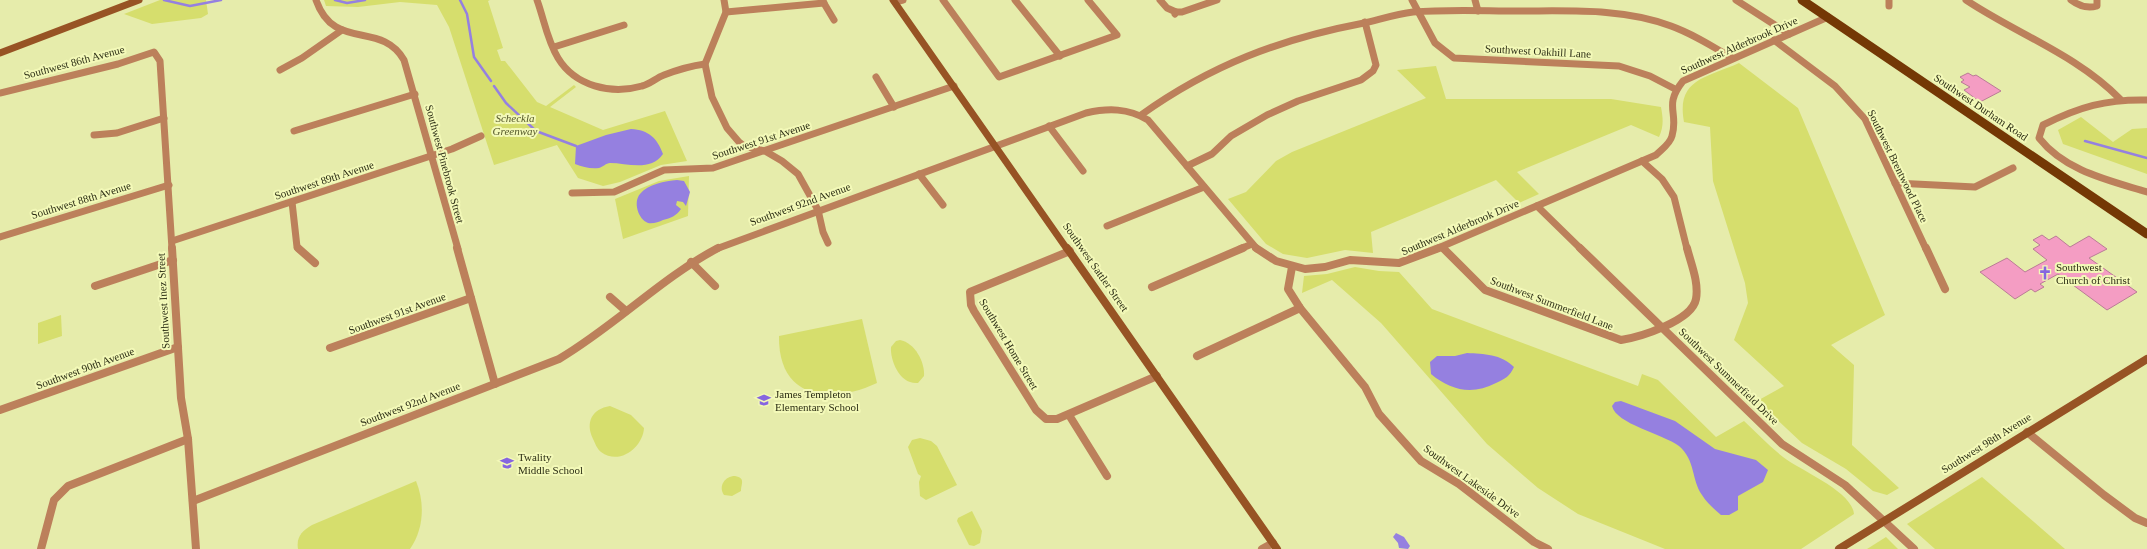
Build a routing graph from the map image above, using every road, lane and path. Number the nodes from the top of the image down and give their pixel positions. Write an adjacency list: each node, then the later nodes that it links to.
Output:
1 (139, 0): 32 (street)
2 (316, 0): 27 (street, Southwest Pinebrook Street)
3 (537, 0): 30 (street)
4 (724, 0): 21 (street)
5 (903, 0): 18 (street)
6 (943, 0): 33 (street)
7 (1015, 0): 33 (street)
8 (1088, 0): 33 (street)
9 (1160, 0): 10 (street)
10 (1217, 0)
11 (1412, 0): 22 (street, Southwest Oakhill Lane)
12 (1475, 0): 20 (street)
13 (1736, 0): 28 (street)
14 (1802, 0): 23 (main road, Southwest Durham Road)
15 (1966, 0): 42 (street)
16 (2071, 0): 17 (street)
17 (2097, 0)
18 (894, 1): 38 (street, Southwest Sattler Street)
19 (823, 2): 21 (street); 24 (street)
20 (1478, 11): 22 (street); 34 (street)
21 (726, 12): 35 (street)
22 (1418, 12): 25 (street); 39 (street, Southwest Oakhill Lane)
23 (1828, 18): 28 (street, Southwest Alderbrook Drive); 69 (main road, Southwest Durham Road)
24 (834, 20)
25 (1365, 22): 45 (street); 55 (street)
26 (624, 25): 30 (street)
27 (342, 30): 36 (street); 41 (street, Southwest Pinebrook Street)
28 (1789, 34): 29 (street, Southwest Alderbrook Drive)
29 (1774, 40): 34 (street, Southwest Alderbrook Drive); 59 (street, Southwest Brentwood Place)
30 (554, 47): 35 (street)
31 (154, 52): 40 (street, Southwest 86th Avenue); 46 (street, Southwest Inez Street)
32 (0, 53)
33 (1060, 56)
34 (1732, 58): 39 (street, Southwest Alderbrook Drive)
35 (705, 64): 52 (street)
36 (280, 70)
37 (876, 77): 44 (street)
38 (954, 86): 44 (street, Southwest 91st Avenue); 51 (street, Southwest Sattler Street)
39 (1675, 89): 54 (street, Southwest Alderbrook Drive)
40 (0, 93)
41 (415, 94): 48 (street); 53 (street, Southwest Pinebrook Street)
42 (2120, 99): 43 (street); 62 (street)
43 (2147, 100)
44 (894, 107): 52 (street, Southwest 91st Avenue)
45 (1141, 115): 47 (street, Southwest Alderbrook Drive); 55 (street, Southwest Alderbrook Drive)
46 (164, 118): 49 (street); 60 (street, Southwest Inez Street)
47 (1049, 126): 51 (street, Southwest Alderbrook Drive); 57 (street)
48 (294, 131)
49 (94, 135)
50 (481, 136): 53 (street, Southwest 89th Avenue)
51 (996, 145): 58 (street, Southwest 92nd Avenue); 75 (street, Southwest Sattler Street)
52 (765, 151): 63 (street, Southwest 91st Avenue); 67 (street)
53 (432, 156): 64 (street, Southwest 89th Avenue); 85 (street, Southwest Pinebrook Street)
54 (1642, 161): 66 (street, Southwest Alderbrook Drive); 88 (street, Southwest Summerfield Lane)
55 (1187, 166): 61 (street, Southwest Alderbrook Drive)
56 (2013, 168): 59 (street)
57 (1083, 171)
58 (919, 174): 65 (street); 67 (street, Southwest 92nd Avenue)
59 (1895, 183): 83 (street, Southwest Brentwood Place)
60 (169, 185): 70 (street, Southwest 88th Avenue); 71 (street, Southwest Inez Street)
61 (1204, 187): 68 (street); 73 (street, Southwest Alderbrook Drive)
62 (2147, 192)
63 (572, 194)
64 (292, 202): 71 (street, Southwest 89th Avenue); 78 (street)
65 (943, 206)
66 (1537, 206): 74 (street, Southwest Alderbrook Drive); 88 (street, Southwest Summerfield Drive)
67 (818, 210): 72 (street); 77 (street, Southwest 92nd Avenue)
68 (1107, 226)
69 (2147, 234)
70 (0, 237)
71 (172, 241): 76 (street, Southwest Inez Street)
72 (828, 244)
73 (1252, 244): 79 (street, Southwest Alderbrook Drive); 82 (street)
74 (1442, 247): 79 (street, Southwest Alderbrook Drive); 88 (street, Southwest Summerfield Lane)
75 (1070, 251): 93 (street, Southwest Sattler Street); 96 (street, Southwest Home Street)
76 (173, 260): 80 (street); 89 (street, Southwest Inez Street)
77 (691, 262): 81 (street); 87 (street, Southwest 92nd Avenue)
78 (315, 263)
79 (1292, 267): 86 (street, Southwest Lakeside Drive)
80 (94, 286)
81 (715, 286)
82 (1152, 287)
83 (1945, 288)
84 (610, 297): 87 (street)
85 (471, 298): 90 (street, Southwest 91st Avenue); 94 (street, Southwest Pinebrook Street)
86 (1300, 308): 91 (street); 107 (street, Southwest Lakeside Drive)
87 (626, 311): 94 (street, Southwest 92nd Avenue)
88 (1662, 328): 101 (street, Southwest Summerfield Drive)
89 (178, 347): 95 (street, Southwest 90th Avenue); 98 (street, Southwest Inez Street)
90 (330, 348)
91 (1197, 356)
92 (2147, 359): 97 (street, Southwest 98th Avenue)
93 (1157, 376): 96 (street); 103 (street, Southwest Sattler Street)
94 (494, 384): 100 (street, Southwest 92nd Avenue)
95 (0, 410)
96 (1069, 415): 99 (street)
97 (2027, 432): 101 (street, Southwest 98th Avenue); 102 (street)
98 (188, 439): 100 (street, Southwest Inez Street); 104 (street)
99 (1107, 476)
100 (193, 501): 105 (street, Southwest Inez Street)
101 (1885, 521): 108 (street, Southwest 98th Avenue); 109 (street, Southwest Summerfield Drive)
102 (2147, 523)
103 (1275, 546): 106 (street)
104 (41, 549)
105 (196, 549)
106 (1262, 549)
107 (1548, 549)
108 (1839, 549)
109 (1914, 549)

